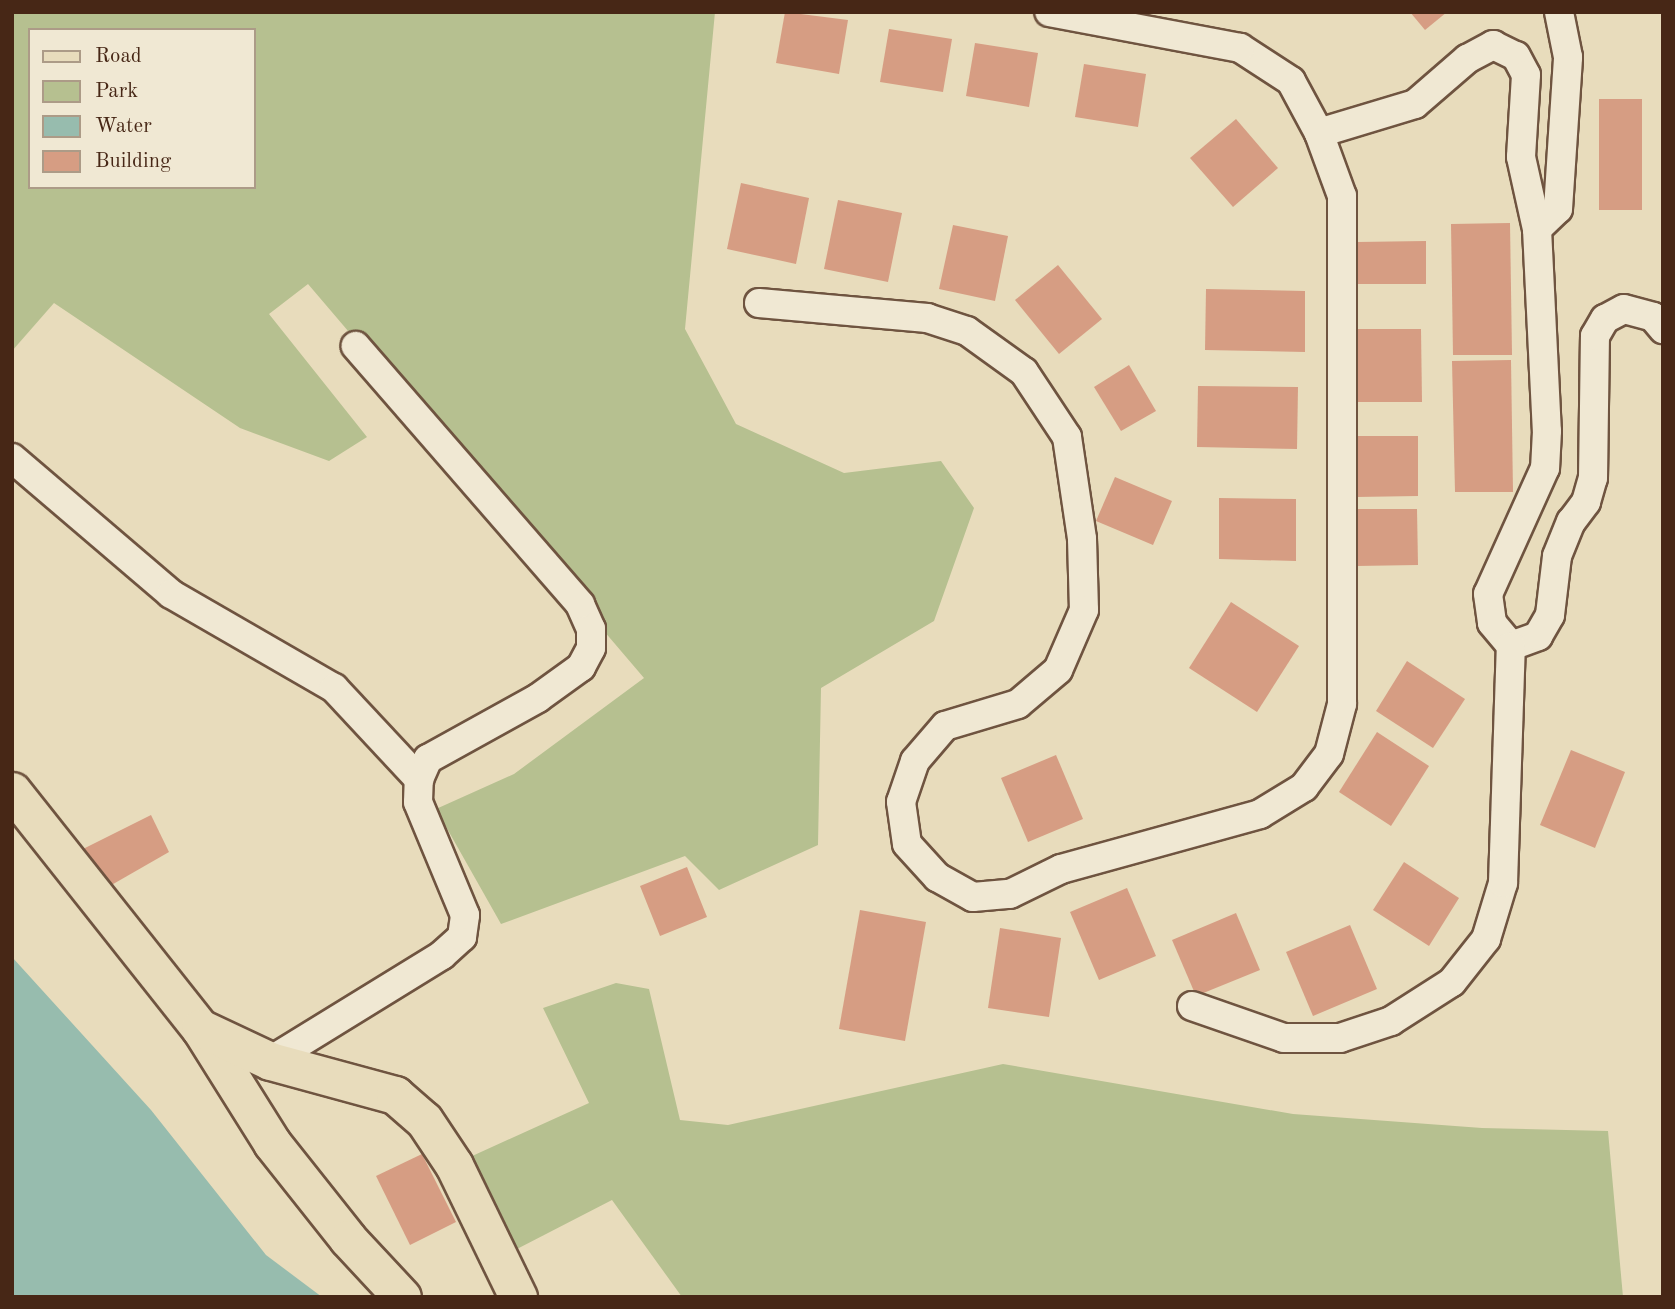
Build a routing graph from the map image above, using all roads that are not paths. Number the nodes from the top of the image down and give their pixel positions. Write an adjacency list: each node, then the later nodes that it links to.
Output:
1 (1049, 12): 3 (street)
2 (1559, 12): 4 (street)
3 (1319, 133): 4 (street); 5 (street)
4 (1536, 229): 9 (street)
5 (759, 303)
6 (1663, 329): 9 (street)
7 (356, 346): 10 (street)
8 (12, 458): 10 (street)
9 (1511, 646): 12 (street)
10 (419, 779): 14 (street)
11 (12, 791): 13 (main road)
12 (1192, 1006)
13 (200, 1028): 14 (main road); 15 (main road)
14 (270, 1061): 16 (main road)
15 (402, 1297)
16 (518, 1297)

